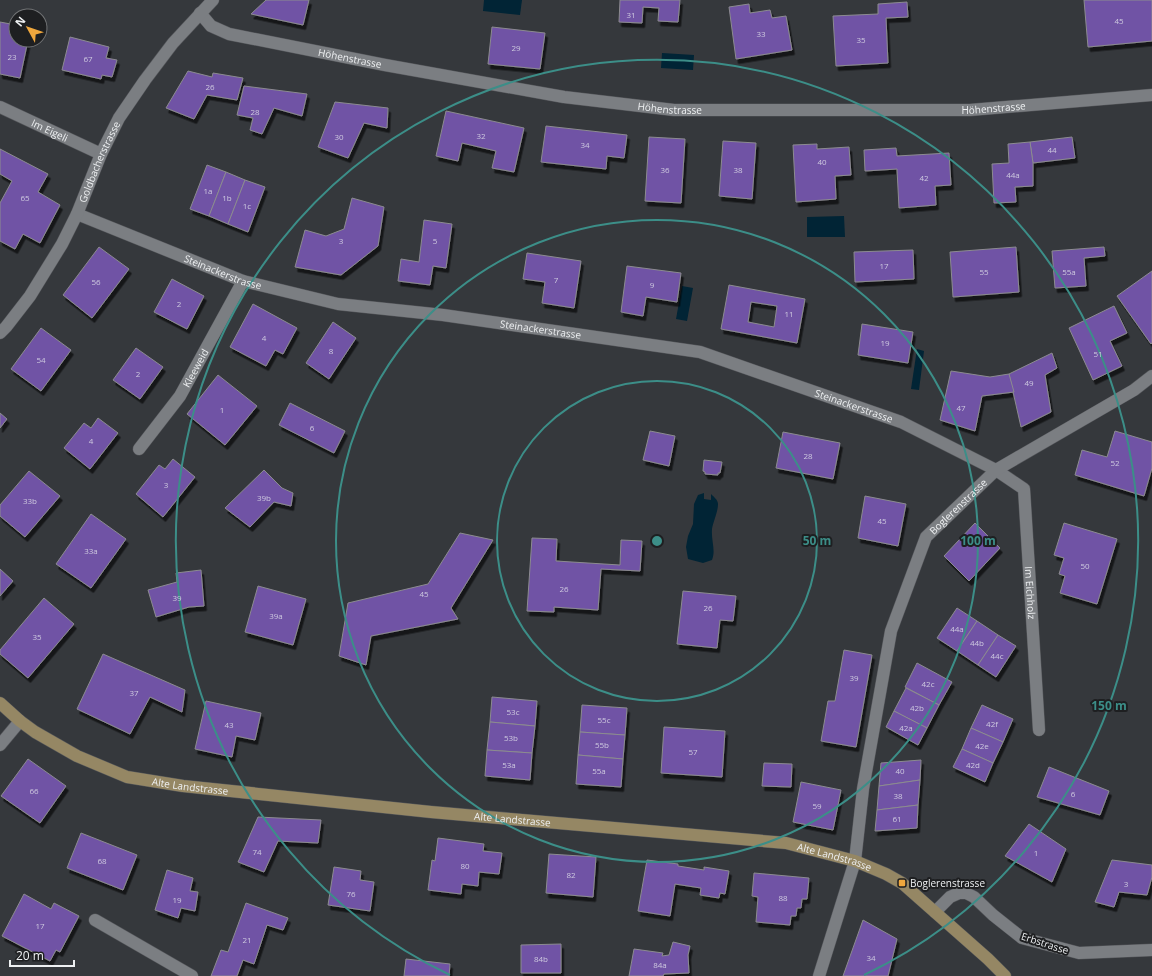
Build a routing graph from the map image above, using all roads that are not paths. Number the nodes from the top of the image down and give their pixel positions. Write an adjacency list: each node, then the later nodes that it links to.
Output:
1 (213, 0): 2 (street, Goldbacherstrasse)
2 (200, 14): 3 (street, Höhenstrasse); 5 (street, Goldbacherstrasse)
3 (1152, 95)
4 (0, 107): 5 (street, Im Eigeli)
5 (101, 154): 6 (street, Goldbacherstrasse)
6 (77, 214): 7 (street, Steinackerstrasse); 8 (street, Goldbacherstrasse)
7 (243, 281): 10 (street, Kleeweid); 11 (street, Steinackerstrasse)
8 (0, 333)
9 (1152, 376): 11 (street, Boglerenstrasse)
10 (139, 449)
11 (996, 470): 14 (street, Im Eichholz); 16 (street, Boglerenstrasse)
12 (0, 704): 13 (main road, Alte Landstrasse)
13 (20, 721): 15 (street); 16 (main road, Alte Landstrasse)
14 (1039, 730)
15 (0, 745)
16 (855, 861): 17 (main road, Alte Landstrasse); 21 (street, Boglerenstrasse)
17 (935, 912): 19 (street, Erbstrasse); 22 (main road, Alte Landstrasse)
18 (95, 920): 20 (street)
19 (1152, 950)
20 (192, 976)
21 (819, 976)
22 (1005, 976)

